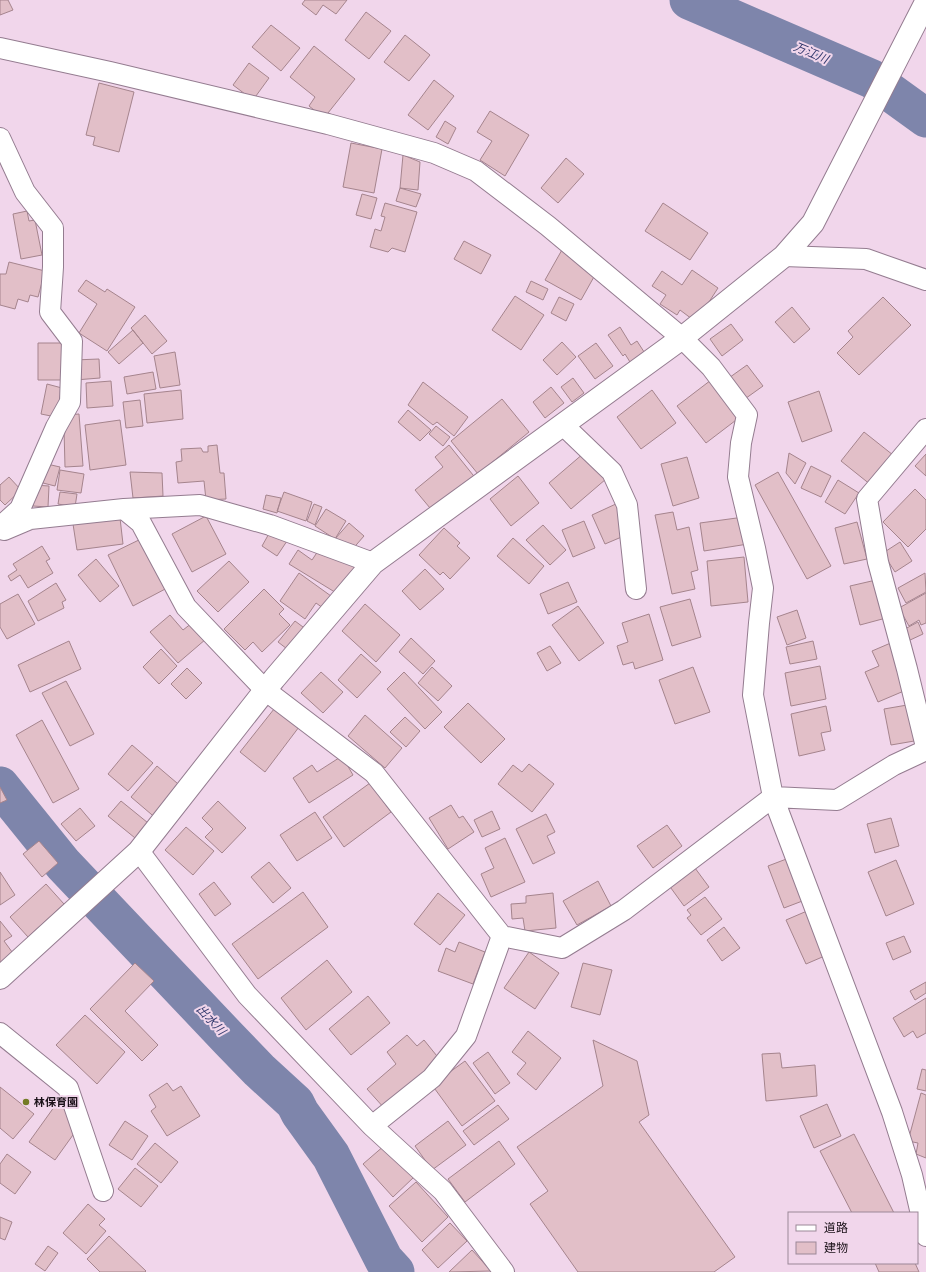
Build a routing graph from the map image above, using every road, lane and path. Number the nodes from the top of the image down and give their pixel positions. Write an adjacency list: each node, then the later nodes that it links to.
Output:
1 (926, 2): 4 (street)
2 (0, 48): 6 (street)
3 (0, 138): 10 (street)
4 (784, 256): 5 (street); 6 (street)
5 (926, 280)
6 (682, 338): 7 (street); 16 (street)
7 (563, 424): 12 (street); 13 (street)
8 (926, 429): 15 (street)
9 (124, 509): 11 (street); 12 (street); 14 (street)
10 (0, 527)
11 (0, 532)
12 (373, 563): 14 (street)
13 (636, 590)
14 (265, 690): 17 (street); 18 (street)
15 (926, 749): 16 (street)
16 (773, 797): 18 (street); 23 (street)
17 (139, 851): 19 (street); 21 (street)
18 (502, 936): 21 (street)
19 (0, 978)
20 (0, 1033): 22 (street)
21 (372, 1126): 24 (street)
22 (103, 1191)
23 (926, 1236)
24 (504, 1272)

